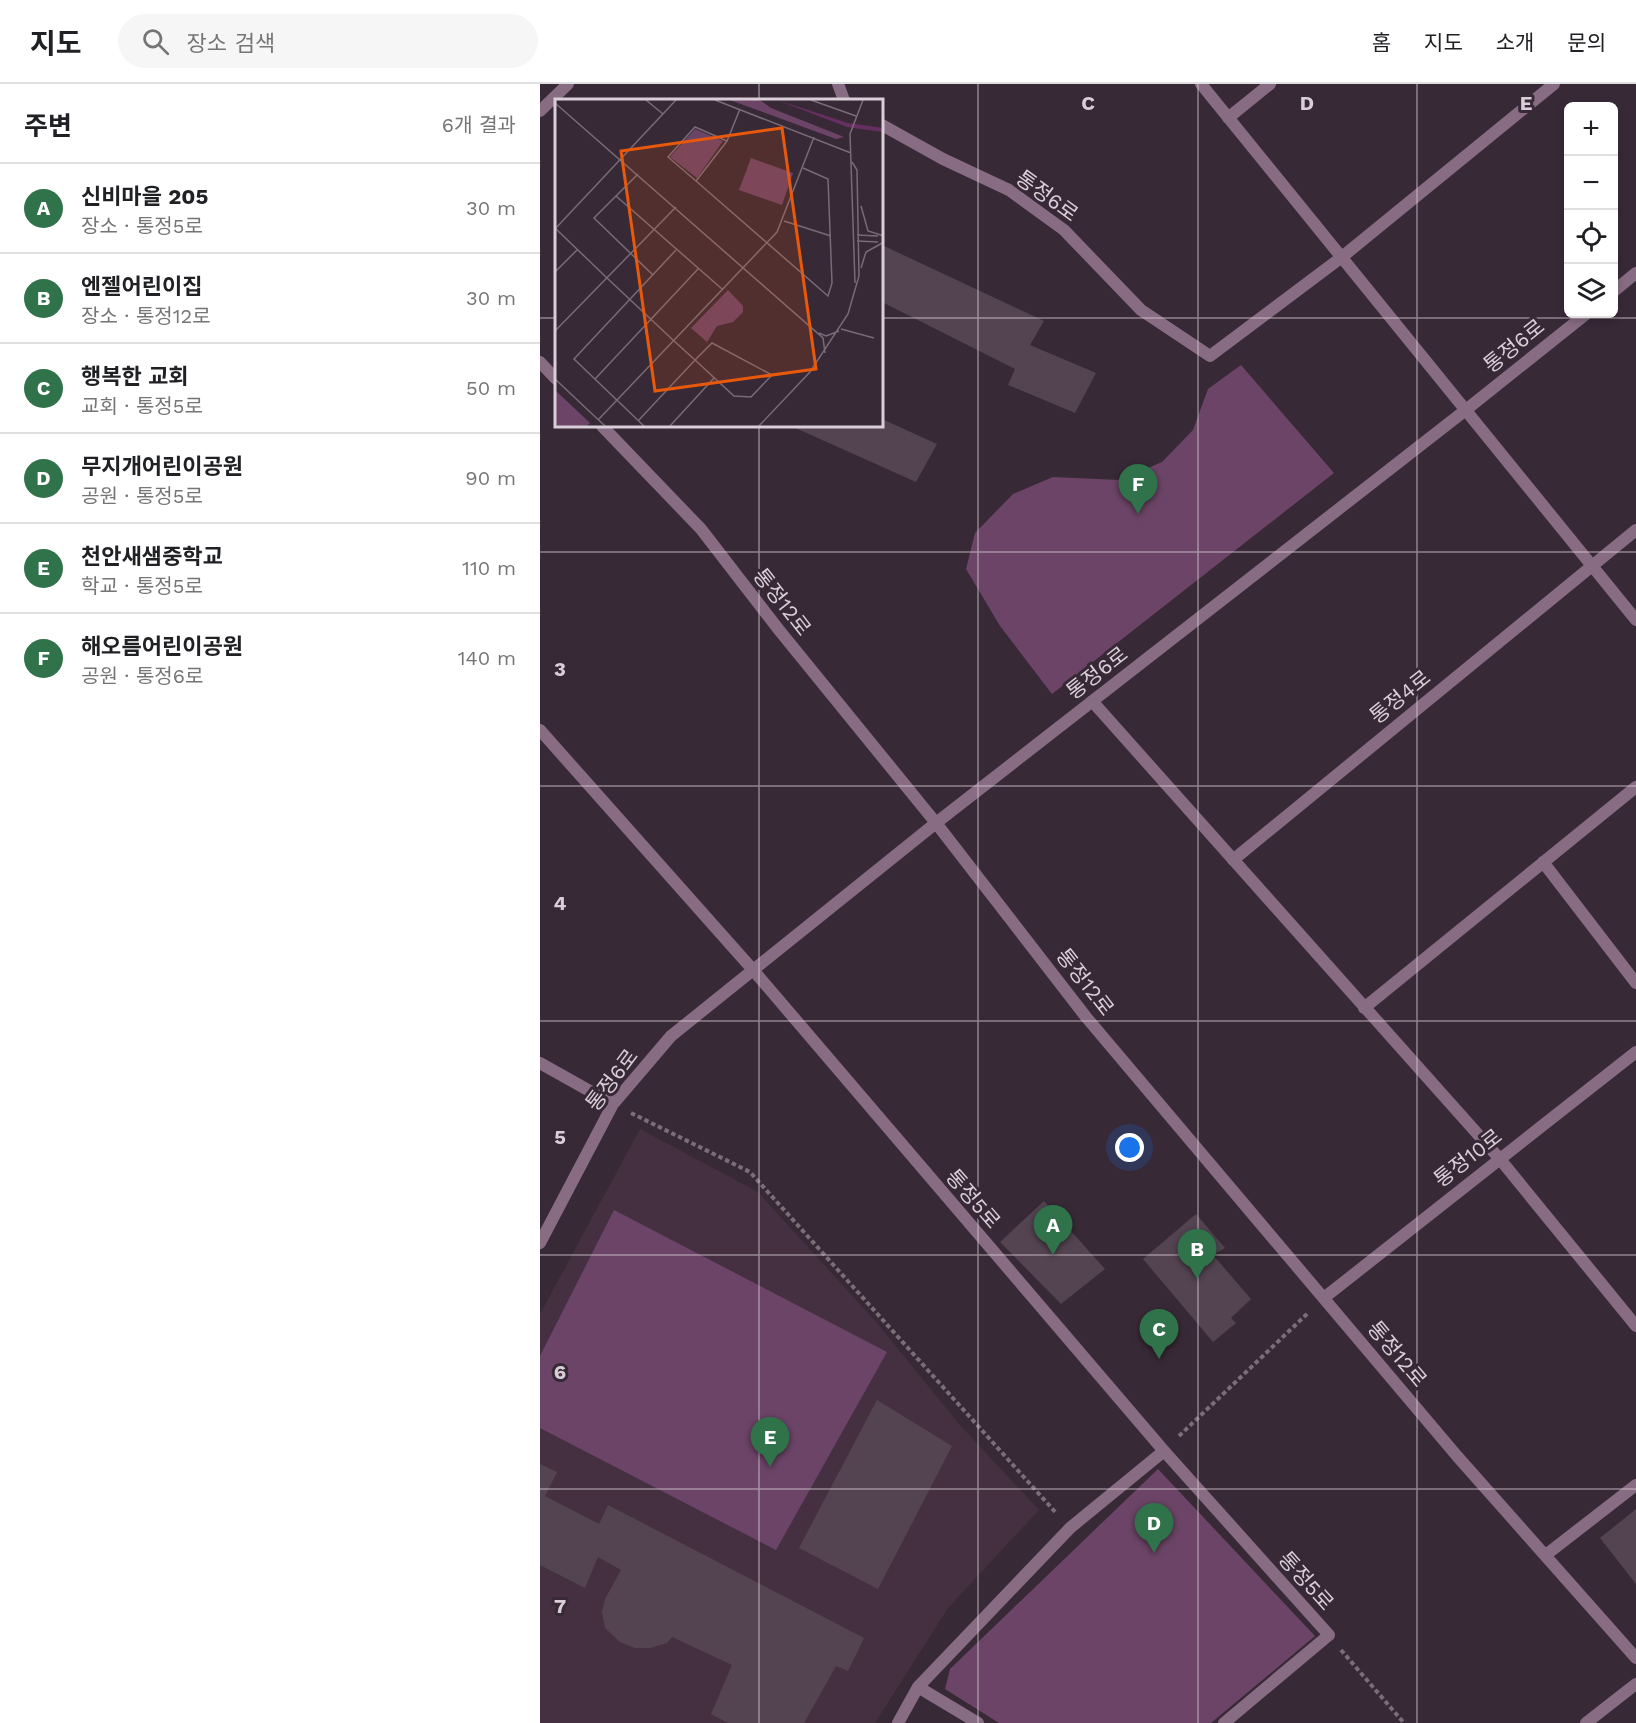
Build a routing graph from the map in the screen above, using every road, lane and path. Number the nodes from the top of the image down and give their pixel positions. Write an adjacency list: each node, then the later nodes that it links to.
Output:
1 (568, 84): 7 (street)
2 (838, 84): 6 (street)
3 (1201, 84): 8 (street)
4 (1270, 84): 8 (street)
5 (1554, 84): 10 (street, 통정6로)
6 (844, 99)
7 (540, 111)
8 (1228, 118): 10 (street)
9 (884, 126): 10 (street, 통정6로)
10 (1342, 256): 16 (street)
11 (1636, 273): 12 (street)
12 (1618, 288)
13 (1581, 318): 16 (street, 통정6로)
14 (540, 362): 15 (street)
15 (555, 378)
16 (1467, 409): 19 (street); 21 (street, 통정6로)
17 (604, 428): 24 (street, 통정12로)
18 (1636, 530): 19 (street)
19 (1592, 565): 20 (street); 25 (street, 통정4로)
20 (1636, 620)
21 (1092, 701): 24 (street, 통정6로); 25 (street)
22 (540, 730): 27 (street)
23 (1636, 787): 26 (street)
24 (936, 823): 27 (street, 통정6로); 35 (street, 통정12로)
25 (1233, 860): 29 (street)
26 (1543, 862): 28 (street); 29 (street)
27 (753, 971): 32 (street, 통정6로); 37 (street, 통정5로)
28 (1636, 983)
29 (1364, 1008): 33 (street)
30 (1636, 1052): 33 (street, 통정10로)
31 (540, 1064): 32 (street)
32 (613, 1104): 34 (street, 통정6로); 39 (path)
33 (1499, 1158): 35 (street, 통정10로); 36 (street)
34 (540, 1243)
35 (1325, 1297): 37 (path); 40 (street, 통정12로)
36 (1636, 1326)
37 (1164, 1451): 39 (street); 41 (street, 통정5로)
38 (1636, 1485): 40 (street)
39 (1070, 1528): 44 (street)
40 (1547, 1554): 42 (street, 통정12로)
41 (1329, 1635): 47 (street, 통정5로); 48 (path)
42 (1636, 1658)
43 (1636, 1684): 49 (street)
44 (918, 1687): 45 (street); 46 (street)
45 (898, 1723)
46 (978, 1723)
47 (1224, 1723)
48 (1404, 1723)
49 (1586, 1723)

